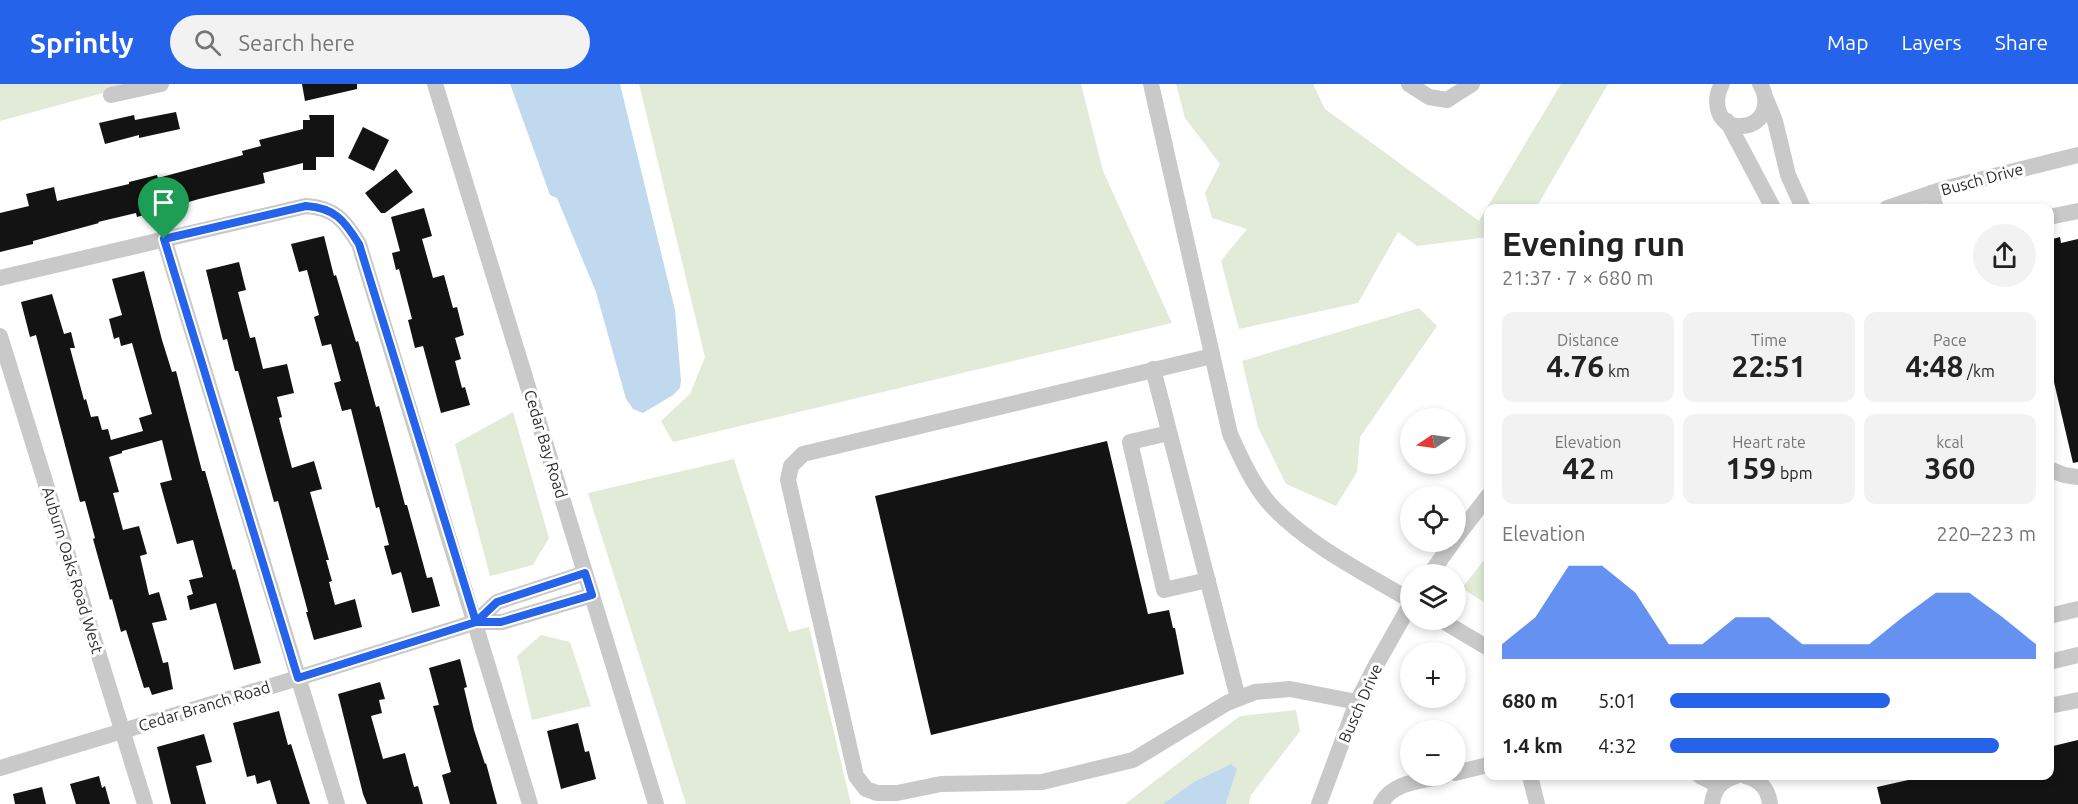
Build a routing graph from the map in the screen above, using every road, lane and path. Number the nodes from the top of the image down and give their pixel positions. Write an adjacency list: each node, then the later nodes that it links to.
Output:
1 (161, 84): 8 (street)
2 (435, 84): 27 (street, Cedar Bay Road)
3 (1151, 84): 20 (street)
4 (1408, 84): 5 (street)
5 (1472, 84)
6 (1722, 84): 9 (street)
7 (1763, 91): 9 (street); 13 (street)
8 (111, 95)
9 (1727, 121): 12 (street)
10 (2078, 155): 11 (street, Busch Drive)
11 (1933, 201): 14 (street, Busch Drive)
12 (1771, 204)
13 (1801, 204)
14 (1913, 204)
15 (2078, 211): 16 (street)
16 (2054, 217)
17 (164, 239): 18 (street); 33 (street); 39 (street)
18 (0, 278)
19 (0, 336): 44 (street, Auburn Oaks Road West)
20 (1212, 356): 21 (street); 29 (street)
21 (1153, 369): 22 (street); 40 (street)
22 (1169, 433): 28 (street); 28 (street)
23 (2054, 471): 24 (street)
24 (2078, 477)
25 (1484, 501): 26 (street)
26 (1466, 524)
27 (585, 573): 30 (street, Cedar Bay Road); 33 (street, Cedar Branch Road)
28 (1208, 580): 40 (street)
29 (1400, 594)
30 (592, 595): 33 (street, Cedar Branch Road); 57 (street, Cedar Bay Road)
31 (2078, 609): 32 (street)
32 (2054, 615)
33 (476, 622): 39 (street, Cedar Branch Road); 56 (street)
34 (1400, 623): 42 (street, Busch Drive)
35 (1458, 630): 36 (street)
36 (1484, 646)
37 (2078, 655): 38 (street)
38 (2054, 661)
39 (298, 678): 44 (street, Cedar Branch Road); 55 (street)
40 (1238, 698): 42 (street)
41 (2078, 700): 43 (street)
42 (1358, 702): 58 (street, Busch Drive)
43 (2054, 705)
44 (123, 731): 46 (street, Cedar Branch Road); 54 (street, Auburn Oaks Road West)
45 (1484, 766): 47 (street)
46 (0, 768)
47 (1466, 770)
48 (1531, 780): 60 (street)
49 (1708, 780): 52 (street)
50 (1725, 780): 52 (street)
51 (1756, 780): 62 (street)
52 (1718, 785): 61 (street)
53 (1403, 786): 59 (street)
54 (145, 804)
55 (337, 804)
56 (530, 804)
57 (656, 804)
58 (1319, 804)
59 (1380, 804)
60 (1537, 804)
61 (1712, 804)
62 (1770, 804)

